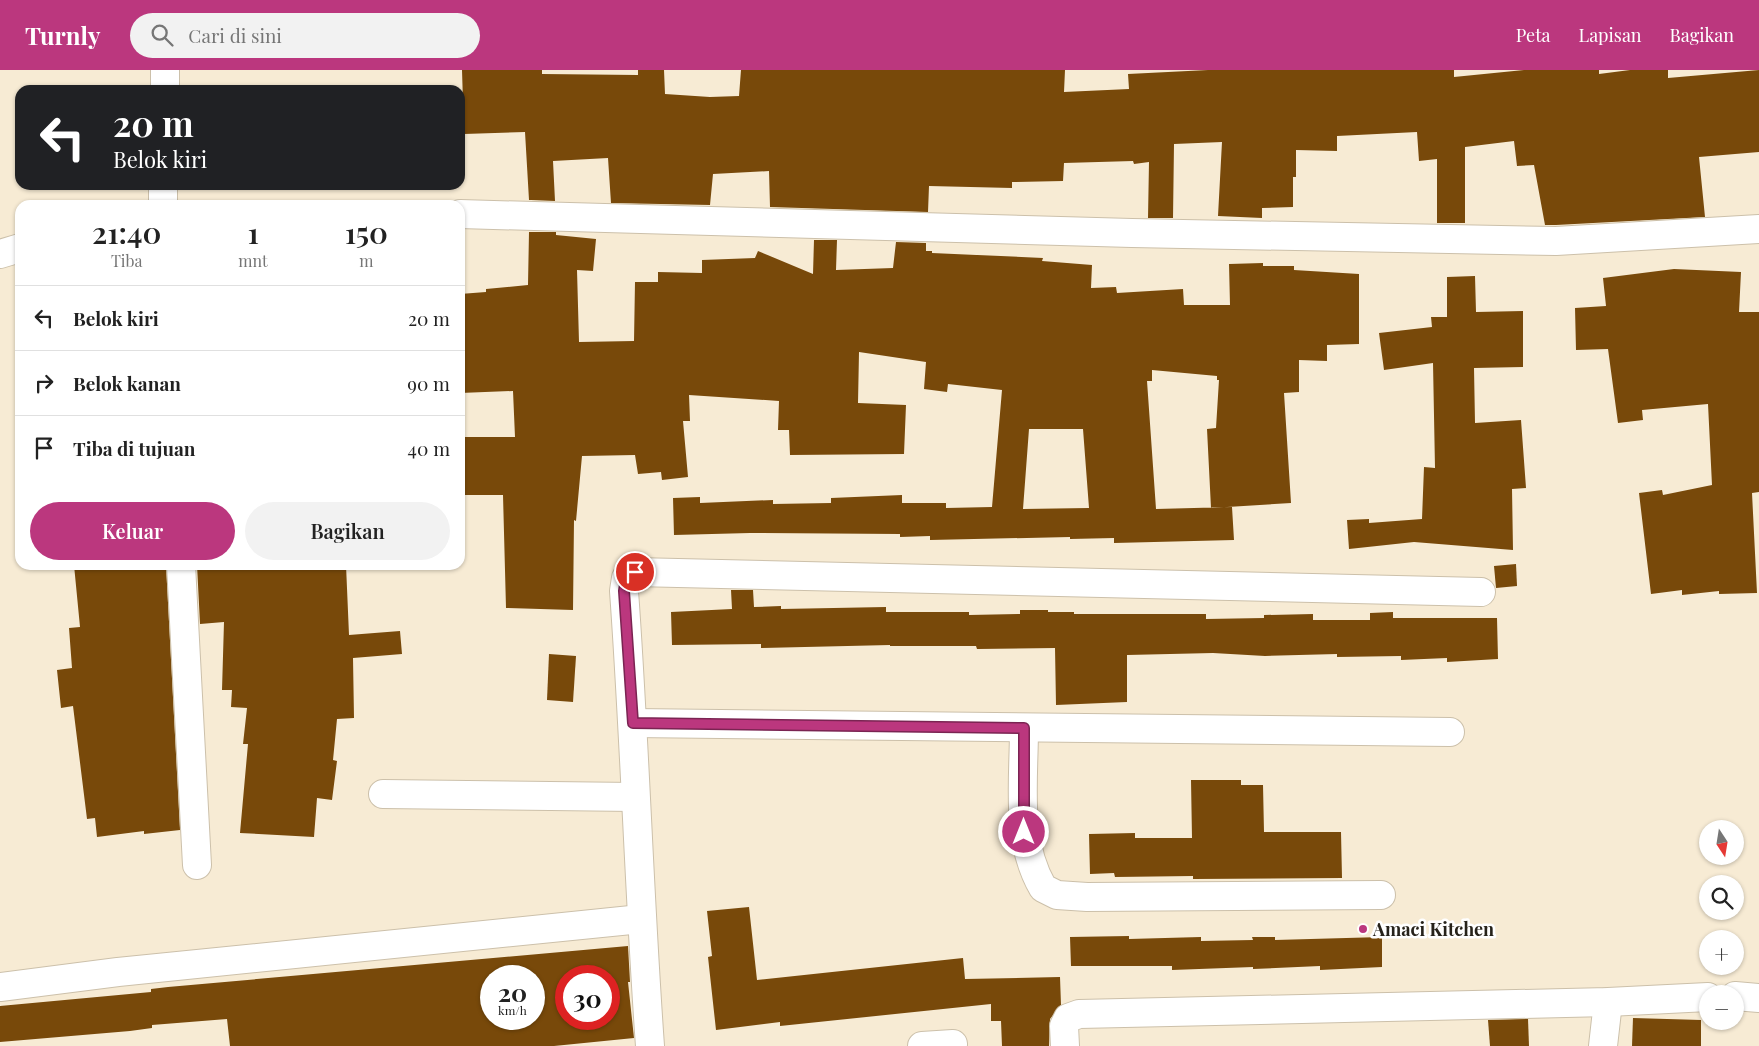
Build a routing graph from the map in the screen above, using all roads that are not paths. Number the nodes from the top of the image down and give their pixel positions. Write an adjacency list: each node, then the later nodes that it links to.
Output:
1 (165, 70): 2 (street)
2 (165, 85)
3 (465, 214): 4 (street)
4 (1759, 229)
5 (15, 250): 6 (street)
6 (0, 254)
7 (180, 570): 14 (street)
8 (1481, 592): 9 (street)
9 (633, 723): 10 (street); 13 (street)
10 (1024, 728): 11 (street); 15 (street)
11 (1450, 732)
12 (383, 794): 13 (street)
13 (635, 797): 16 (street)
14 (197, 866)
15 (1381, 894)
16 (641, 919): 17 (street); 23 (street)
17 (0, 986)
18 (1744, 997): 20 (street)
19 (1699, 998): 21 (street)
20 (1759, 998)
21 (1608, 1002): 25 (street); 26 (street)
22 (953, 1044): 24 (street)
23 (650, 1046)
24 (922, 1046)
25 (1064, 1046)
26 (1603, 1046)

